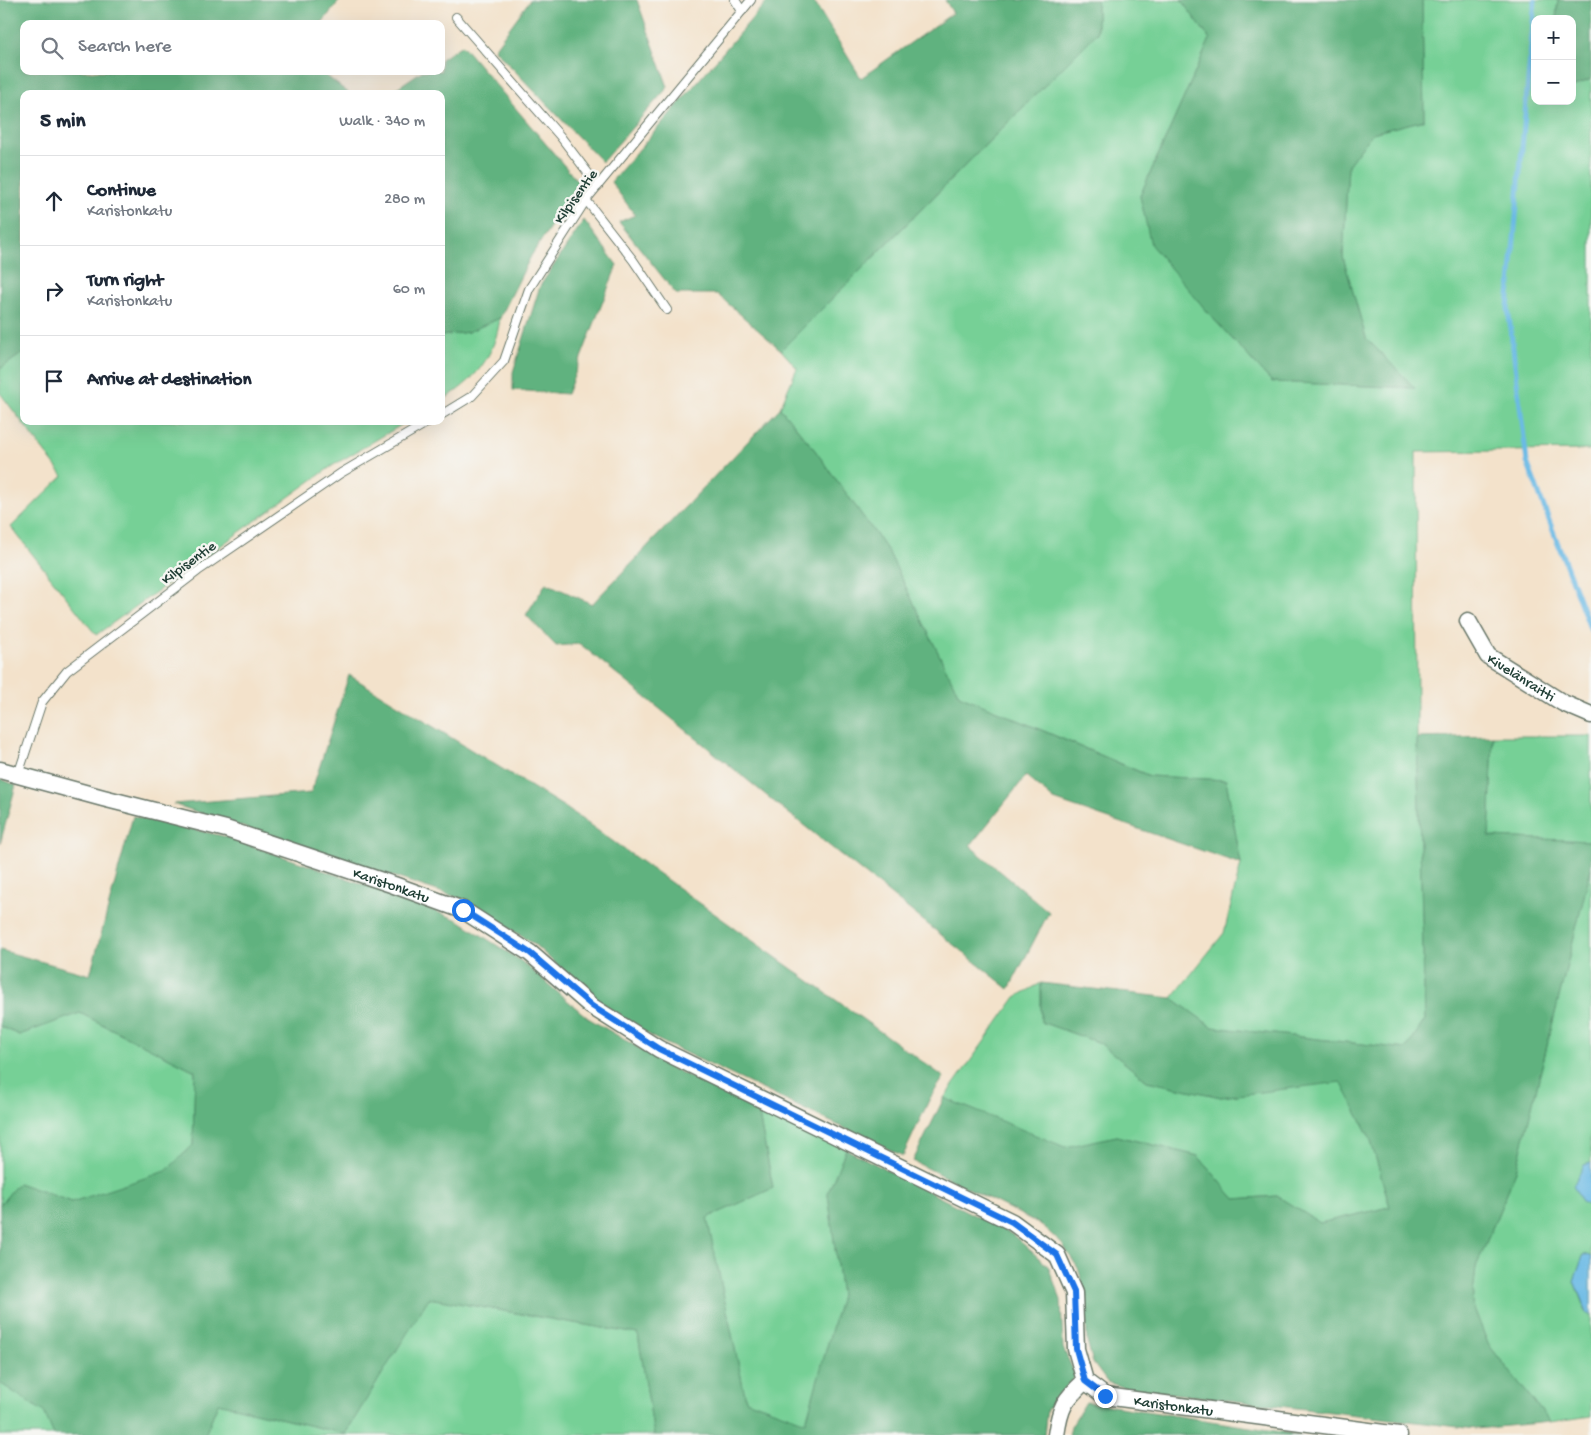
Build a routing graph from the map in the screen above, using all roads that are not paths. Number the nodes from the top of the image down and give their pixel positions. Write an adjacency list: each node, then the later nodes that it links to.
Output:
1 (735, 0): 3 (lane)
2 (751, 0): 3 (lane, Kilpisentie)
3 (742, 11): 5 (lane, Kilpisentie)
4 (456, 17): 5 (lane)
5 (598, 186): 6 (lane, Kilpisentie)
6 (586, 200): 7 (lane); 8 (lane, Kilpisentie)
7 (667, 310)
8 (445, 412)
9 (423, 425): 13 (lane, Kilpisentie)
10 (1468, 621): 11 (street, Kivelänraitti)
11 (1591, 715)
12 (0, 770): 13 (street, Karistonkatu)
13 (18, 775): 14 (street, Karistonkatu)
14 (1085, 1381): 15 (street); 16 (street, Karistonkatu)
15 (1056, 1435)
16 (1399, 1435)

